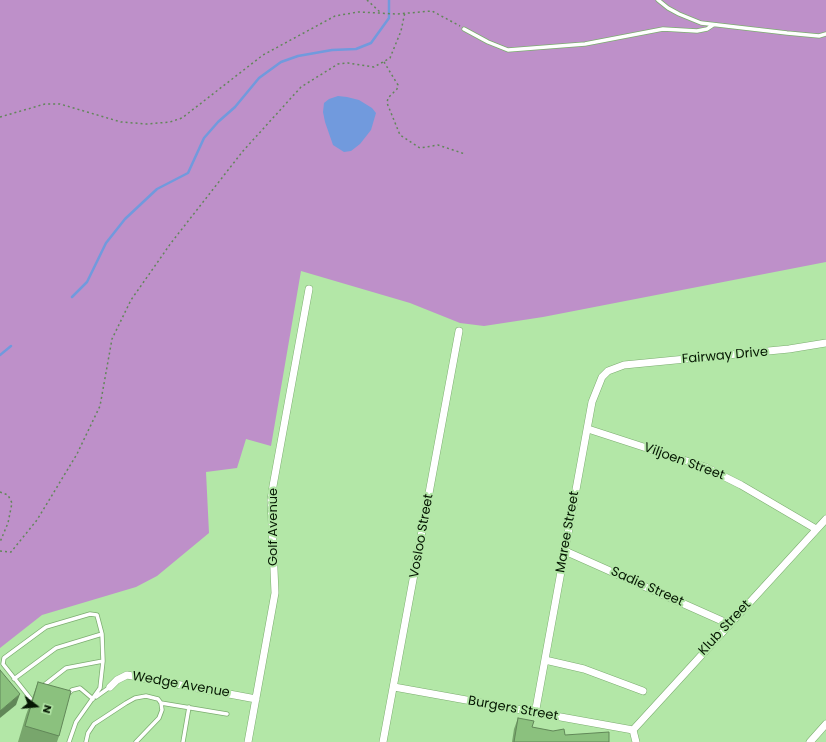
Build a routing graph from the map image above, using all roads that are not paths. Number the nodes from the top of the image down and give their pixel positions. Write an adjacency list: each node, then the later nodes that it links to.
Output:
1 (658, 0): 2 (lane)
2 (713, 25): 3 (lane); 4 (lane)
3 (464, 29)
4 (826, 34)
5 (308, 289): 24 (street, Golf Avenue)
6 (459, 330): 19 (street, Vosloo Street)
7 (826, 343): 8 (street, Fairway Drive)
8 (624, 365): 9 (street, Maree Street)
9 (588, 429): 11 (street, Viljoen Street); 12 (street, Maree Street)
10 (826, 519): 11 (street, Klub Street)
11 (816, 529): 13 (street, Klub Street)
12 (565, 551): 13 (street, Sadie Street); 15 (street, Maree Street)
13 (729, 624): 31 (street, Klub Street)
14 (102, 634): 16 (lane); 17 (lane); 17 (lane)
15 (545, 660): 21 (street); 29 (street, Maree Street)
16 (103, 661): 20 (lane); 23 (lane)
17 (14, 678): 26 (lane)
18 (110, 687): 23 (lane); 24 (street, Wedge Avenue)
19 (394, 687): 29 (street, Burgers Street); 37 (street, Vosloo Street)
20 (41, 688)
21 (643, 691)
22 (63, 698): 23 (lane)
23 (93, 699): 32 (lane)
24 (256, 699): 36 (street, Golf Avenue)
25 (162, 703): 27 (lane); 33 (lane); 34 (lane)
26 (35, 705)
27 (189, 707): 28 (lane); 35 (lane)
28 (227, 714)
29 (535, 714): 31 (street, Burgers Street)
30 (826, 724): 39 (street)
31 (633, 730): 38 (street)
32 (69, 742)
33 (86, 742)
34 (136, 742)
35 (183, 742)
36 (248, 742)
37 (383, 742)
38 (636, 742)
39 (810, 742)

